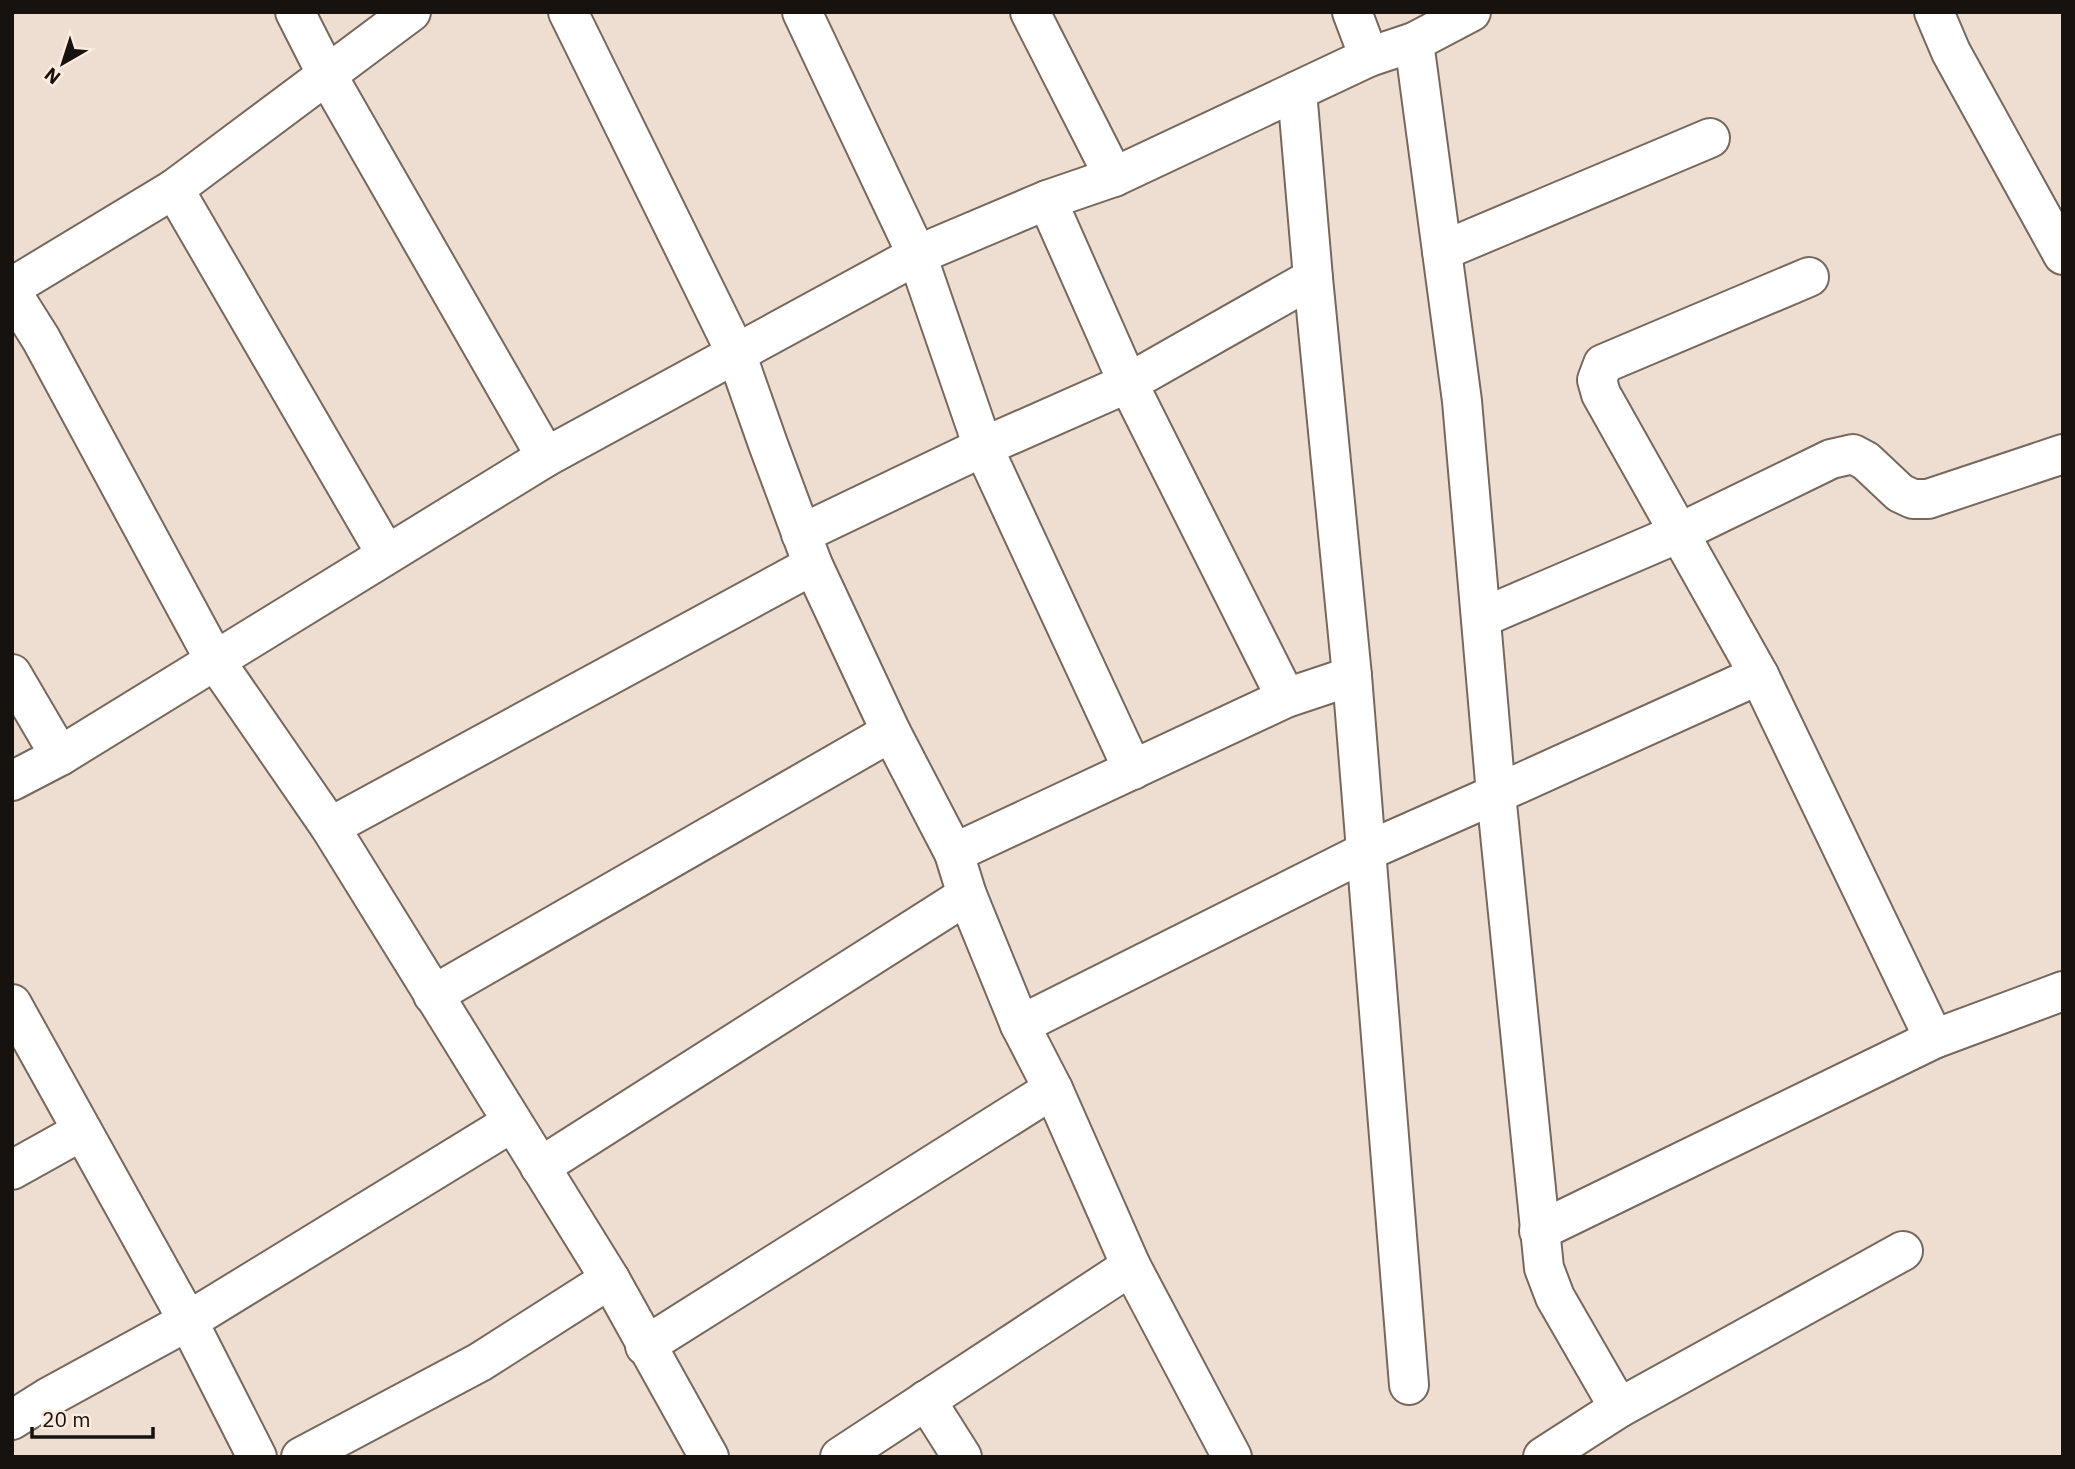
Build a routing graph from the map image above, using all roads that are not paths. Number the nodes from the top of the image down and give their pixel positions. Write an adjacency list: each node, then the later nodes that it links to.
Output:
1 (295, 12): 11 (street)
2 (411, 12): 11 (street)
3 (568, 12): 24 (street)
4 (802, 12): 18 (street)
5 (1030, 12): 14 (street)
6 (1352, 12): 10 (street)
7 (1471, 12): 9 (street)
8 (1934, 12): 19 (street)
9 (1414, 41): 10 (street); 17 (street)
10 (1369, 58): 12 (street)
11 (327, 75): 15 (street); 28 (street)
12 (1297, 91): 14 (street); 21 (street)
13 (1710, 138): 17 (street)
14 (1114, 177): 16 (street)
15 (174, 189): 22 (street); 31 (street)
16 (1047, 200): 18 (street); 25 (street)
17 (1442, 251): 32 (street)
18 (916, 255): 24 (street); 26 (street)
19 (2063, 255)
20 (1809, 277): 29 (street)
21 (1313, 278): 25 (street); 36 (street)
22 (12, 287)
23 (12, 293): 33 (street)
24 (736, 353): 28 (street); 30 (street)
25 (1128, 383): 26 (street); 37 (street)
26 (983, 447): 30 (street); 40 (street)
27 (2063, 454): 29 (street)
28 (546, 457): 31 (street)
29 (1679, 533): 32 (street); 35 (street)
30 (807, 549): 38 (street); 43 (street)
31 (386, 555): 33 (street)
32 (1481, 618): 42 (street)
33 (214, 660): 39 (street); 43 (street)
34 (12, 674): 39 (street)
35 (1759, 675): 42 (street); 51 (street)
36 (1352, 676): 37 (street); 44 (street)
37 (1286, 698): 40 (street)
38 (891, 732): 45 (street); 48 (street)
39 (60, 756): 41 (street)
40 (1133, 770): 45 (street)
41 (12, 781)
42 (1496, 794): 44 (street); 57 (street)
43 (330, 827): 48 (street)
44 (1365, 852): 50 (street); 63 (street)
45 (954, 853): 46 (street)
46 (967, 895): 50 (street); 55 (street)
47 (2063, 991): 51 (street)
48 (433, 995): 53 (street)
49 (13, 1007): 54 (street)
50 (1020, 1025): 52 (street)
51 (1934, 1039): 57 (street)
52 (1053, 1088): 59 (street); 62 (street)
53 (511, 1123): 55 (street); 61 (street)
54 (82, 1131): 56 (street); 61 (street)
55 (540, 1167): 60 (street)
56 (12, 1170)
57 (1539, 1231): 65 (street)
58 (1903, 1251): 65 (street)
59 (1131, 1266): 64 (street); 67 (street)
60 (610, 1279): 62 (street); 69 (street)
61 (188, 1321): 66 (street); 68 (street)
62 (645, 1346): 70 (street)
63 (1409, 1385)
64 (926, 1400): 71 (street); 72 (street)
65 (1619, 1408): 73 (street)
66 (12, 1420)
67 (1220, 1452)
68 (257, 1457)
69 (301, 1457)
70 (709, 1457)
71 (841, 1457)
72 (962, 1457)
73 (1543, 1457)

